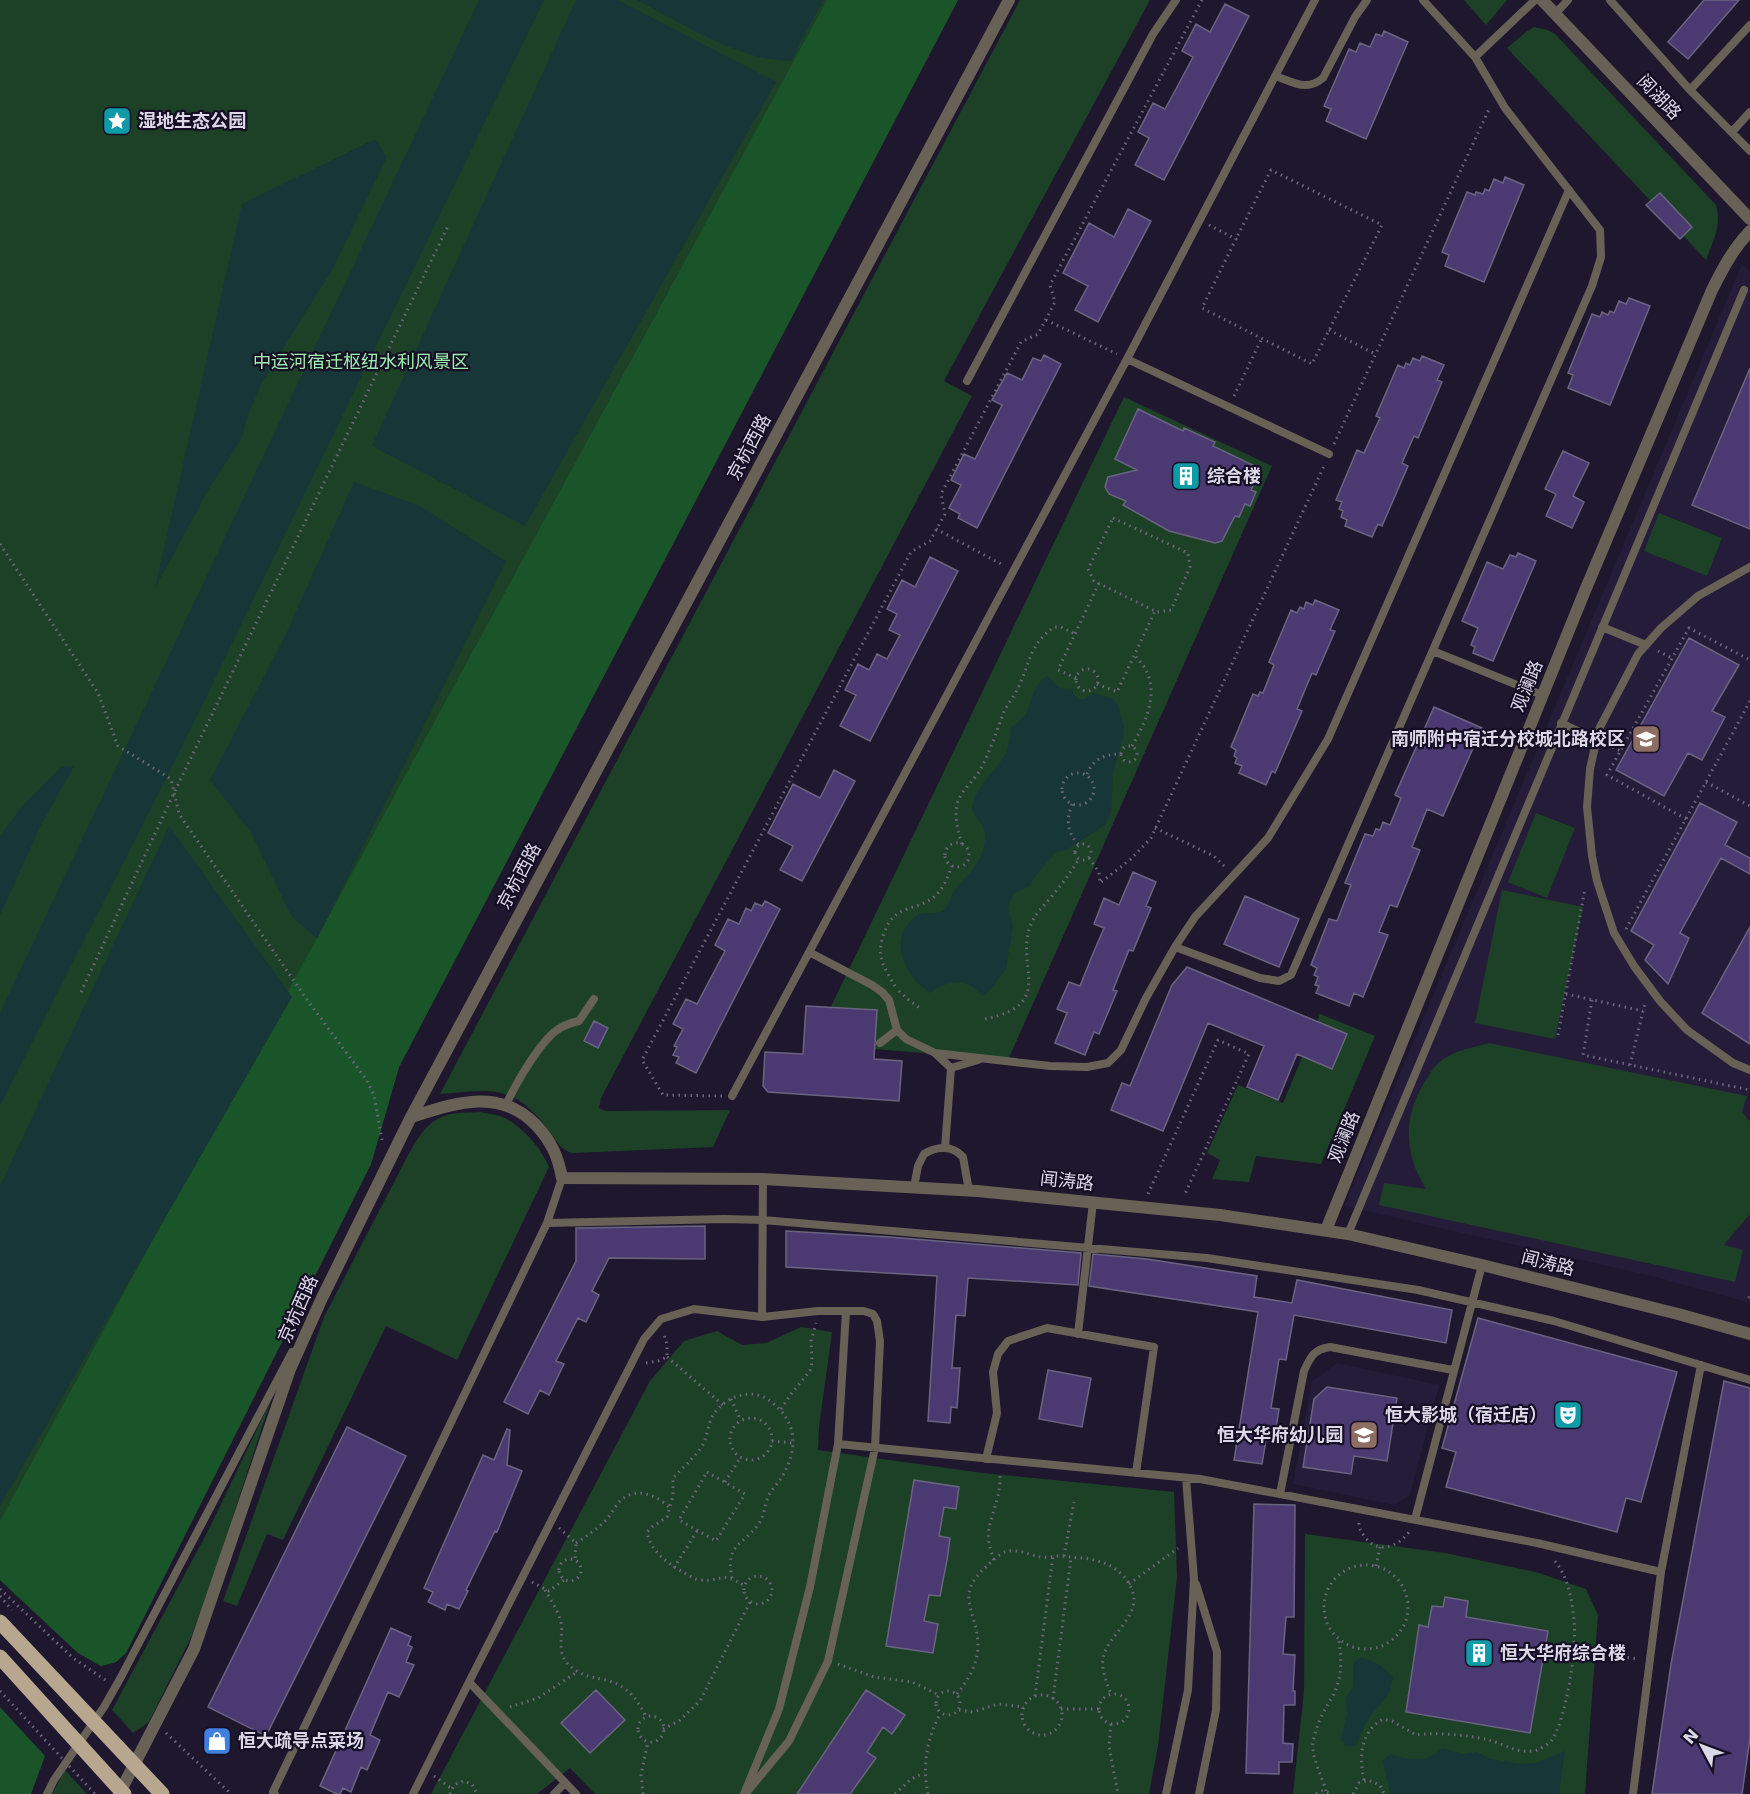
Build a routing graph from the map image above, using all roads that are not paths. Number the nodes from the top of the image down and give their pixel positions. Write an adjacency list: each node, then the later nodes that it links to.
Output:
1 (1009, 0): 43 (street, 京杭西路)
2 (1176, 0): 23 (lane)
3 (1315, 0): 13 (lane)
4 (1367, 0): 13 (lane)
5 (1423, 0): 12 (lane)
6 (1535, 0): 12 (lane)
7 (1542, 0): 10 (street, 阅湖路)
8 (1568, 0): 10 (lane)
9 (1610, 0): 14 (lane)
10 (1555, 14): 19 (street, 阅湖路)
11 (1750, 25): 14 (lane)
12 (1475, 57): 18 (lane)
13 (1275, 76): 22 (lane)
14 (1690, 90): 16 (lane)
15 (1750, 112): 16 (lane)
16 (1732, 132): 17 (lane)
17 (1750, 151)
18 (1569, 190): 28 (lane); 32 (lane)
19 (1750, 219)
20 (1750, 231): 29 (street, 观澜路)
21 (1744, 290): 26 (lane)
22 (1127, 358): 24 (lane); 33 (lane)
23 (967, 381)
24 (1329, 454)
25 (1750, 567): 27 (lane)
26 (1602, 627): 27 (lane); 30 (lane)
27 (1646, 645): 31 (lane)
28 (1432, 651): 29 (lane); 32 (lane)
29 (1542, 695): 52 (street, 观澜路)
30 (1561, 723): 31 (lane); 53 (lane)
31 (1597, 740): 40 (lane)
32 (1175, 947): 38 (lane)
33 (809, 952): 35 (lane); 41 (lane)
34 (594, 999): 42 (lane)
35 (897, 1030): 36 (lane); 37 (lane)
36 (880, 1043)
37 (936, 1053): 38 (lane); 39 (lane)
38 (982, 1058): 39 (lane)
39 (951, 1068): 44 (lane)
40 (1750, 1070)
41 (732, 1096)
42 (506, 1105): 43 (street); 45 (street)
43 (411, 1117): 56 (street, 京杭西路)
44 (945, 1148): 47 (lane); 48 (lane)
45 (561, 1178): 46 (street, 闻涛路); 51 (lane)
46 (763, 1179): 47 (street, 闻涛路); 50 (lane)
47 (914, 1187): 48 (street, 闻涛路)
48 (969, 1191): 49 (street, 闻涛路)
49 (1093, 1202): 52 (street, 闻涛路); 54 (lane)
50 (763, 1221): 51 (lane); 54 (lane); 59 (lane)
51 (547, 1223): 82 (lane)
52 (1326, 1230): 53 (street, 闻涛路)
53 (1348, 1234): 55 (street, 闻涛路)
54 (1088, 1248): 57 (lane); 60 (lane)
55 (1482, 1265): 57 (lane); 61 (street, 闻涛路)
56 (322, 1298): 78 (lane); 79 (street, 京杭西路)
57 (1471, 1302): 62 (lane); 63 (lane)
58 (846, 1311): 59 (lane); 65 (lane); 66 (lane)
59 (762, 1317): 76 (lane)
60 (1078, 1334): 67 (lane); 68 (lane)
61 (1750, 1334)
62 (1701, 1365): 64 (lane); 72 (lane)
63 (1453, 1370): 70 (lane); 71 (lane)
64 (1750, 1380)
65 (838, 1444): 66 (lane); 86 (lane)
66 (875, 1448): 67 (lane); 86 (lane)
67 (986, 1459): 68 (lane)
68 (1136, 1473): 69 (lane)
69 (1186, 1478): 70 (lane); 73 (lane)
70 (1280, 1494): 71 (lane)
71 (1415, 1519): 72 (lane)
72 (1661, 1572): 89 (lane)
73 (1194, 1579): 87 (lane); 88 (lane)
74 (0, 1622): 81 (main road, bridge)
75 (0, 1657): 80 (main road, bridge)
76 (469, 1682): 77 (lane); 83 (lane)
77 (565, 1783): 84 (lane); 85 (lane)
78 (47, 1794)
79 (119, 1794)
80 (124, 1794)
81 (162, 1794)
82 (275, 1794)
83 (413, 1794)
84 (554, 1794)
85 (576, 1794)
86 (745, 1794)
87 (1166, 1794)
88 (1199, 1794)
89 (1633, 1794)

